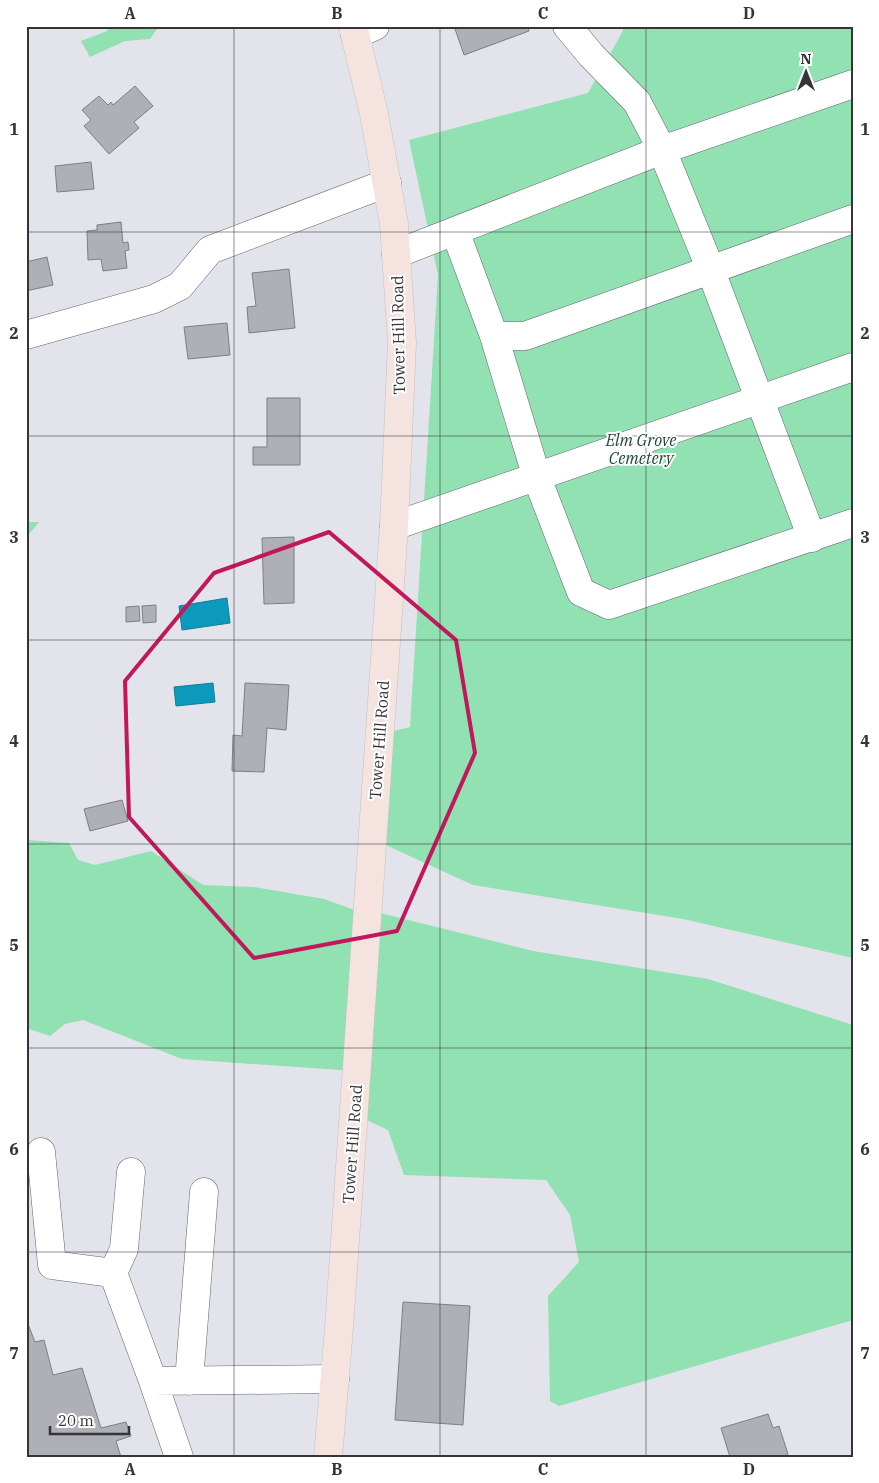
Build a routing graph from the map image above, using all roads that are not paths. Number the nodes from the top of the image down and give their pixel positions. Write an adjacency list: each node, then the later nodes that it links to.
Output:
1 (567, 26): 4 (lane)
2 (361, 29): 5 (main road, Tower Hill Road)
3 (853, 84): 4 (lane)
4 (662, 150): 7 (lane); 9 (lane)
5 (387, 183): 8 (main road, Tower Hill Road); 10 (lane)
6 (853, 219): 9 (lane)
7 (455, 231): 8 (lane); 11 (lane)
8 (396, 254): 16 (main road, Tower Hill Road)
9 (711, 271): 11 (lane); 13 (lane)
10 (26, 336)
11 (494, 336): 14 (lane)
12 (853, 367): 13 (lane)
13 (758, 400): 14 (lane); 17 (lane)
14 (537, 478): 16 (lane); 17 (lane)
15 (853, 523): 17 (lane)
16 (394, 526): 22 (main road, Tower Hill Road)
17 (812, 538)
18 (41, 1152): 21 (lane)
19 (131, 1172): 21 (lane)
20 (204, 1192): 24 (lane)
21 (113, 1272): 23 (lane)
22 (334, 1379): 24 (lane); 26 (main road, Tower Hill Road)
23 (153, 1381): 24 (lane); 25 (lane)
24 (189, 1381)
25 (179, 1457)
26 (328, 1457)

